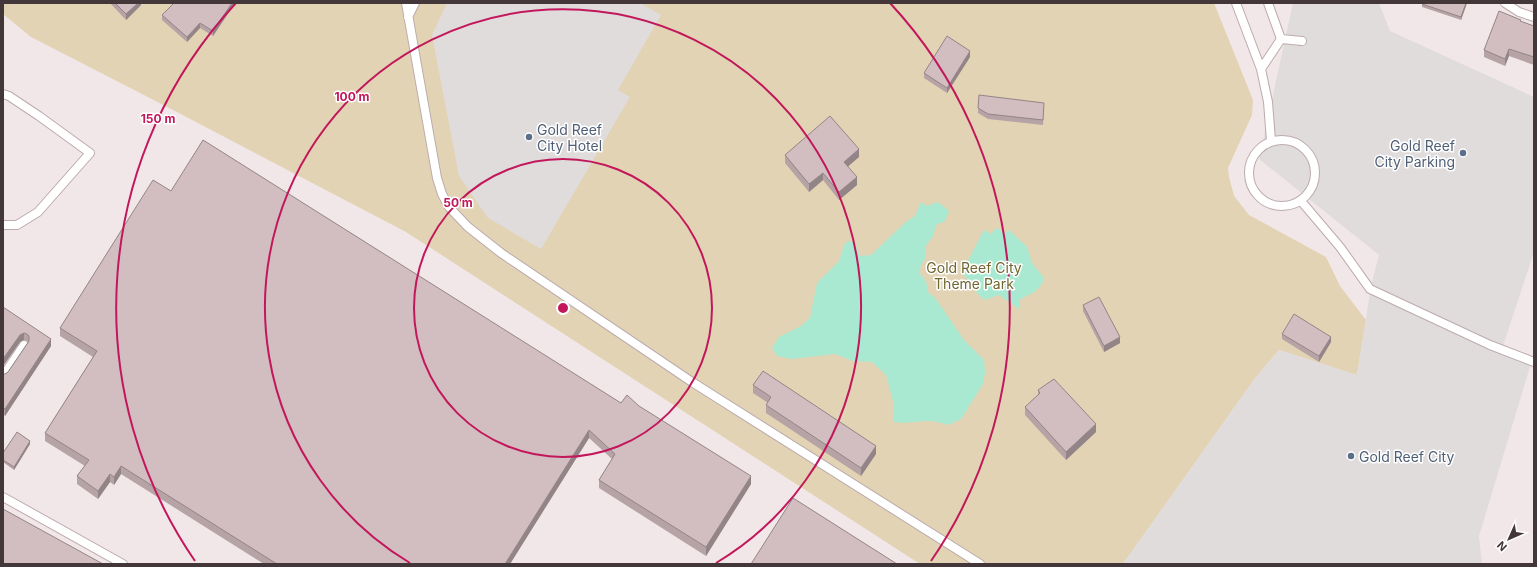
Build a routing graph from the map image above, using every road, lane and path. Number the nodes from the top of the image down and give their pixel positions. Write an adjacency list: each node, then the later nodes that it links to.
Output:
1 (406, 3): 6 (lane)
2 (415, 3): 6 (lane)
3 (1236, 3): 10 (lane)
4 (1268, 3): 8 (lane)
5 (1505, 3): 7 (lane)
6 (408, 17): 20 (lane)
7 (1534, 17)
8 (1281, 39): 9 (lane); 10 (lane)
9 (1302, 41)
10 (1261, 69): 12 (lane)
11 (3, 94): 14 (lane)
12 (1271, 141): 13 (lane); 13 (lane)
13 (1301, 201): 16 (lane)
14 (3, 225)
15 (24, 345): 17 (lane)
16 (1534, 362)
17 (3, 376)
18 (3, 498): 19 (lane)
19 (123, 564)
20 (980, 564)

